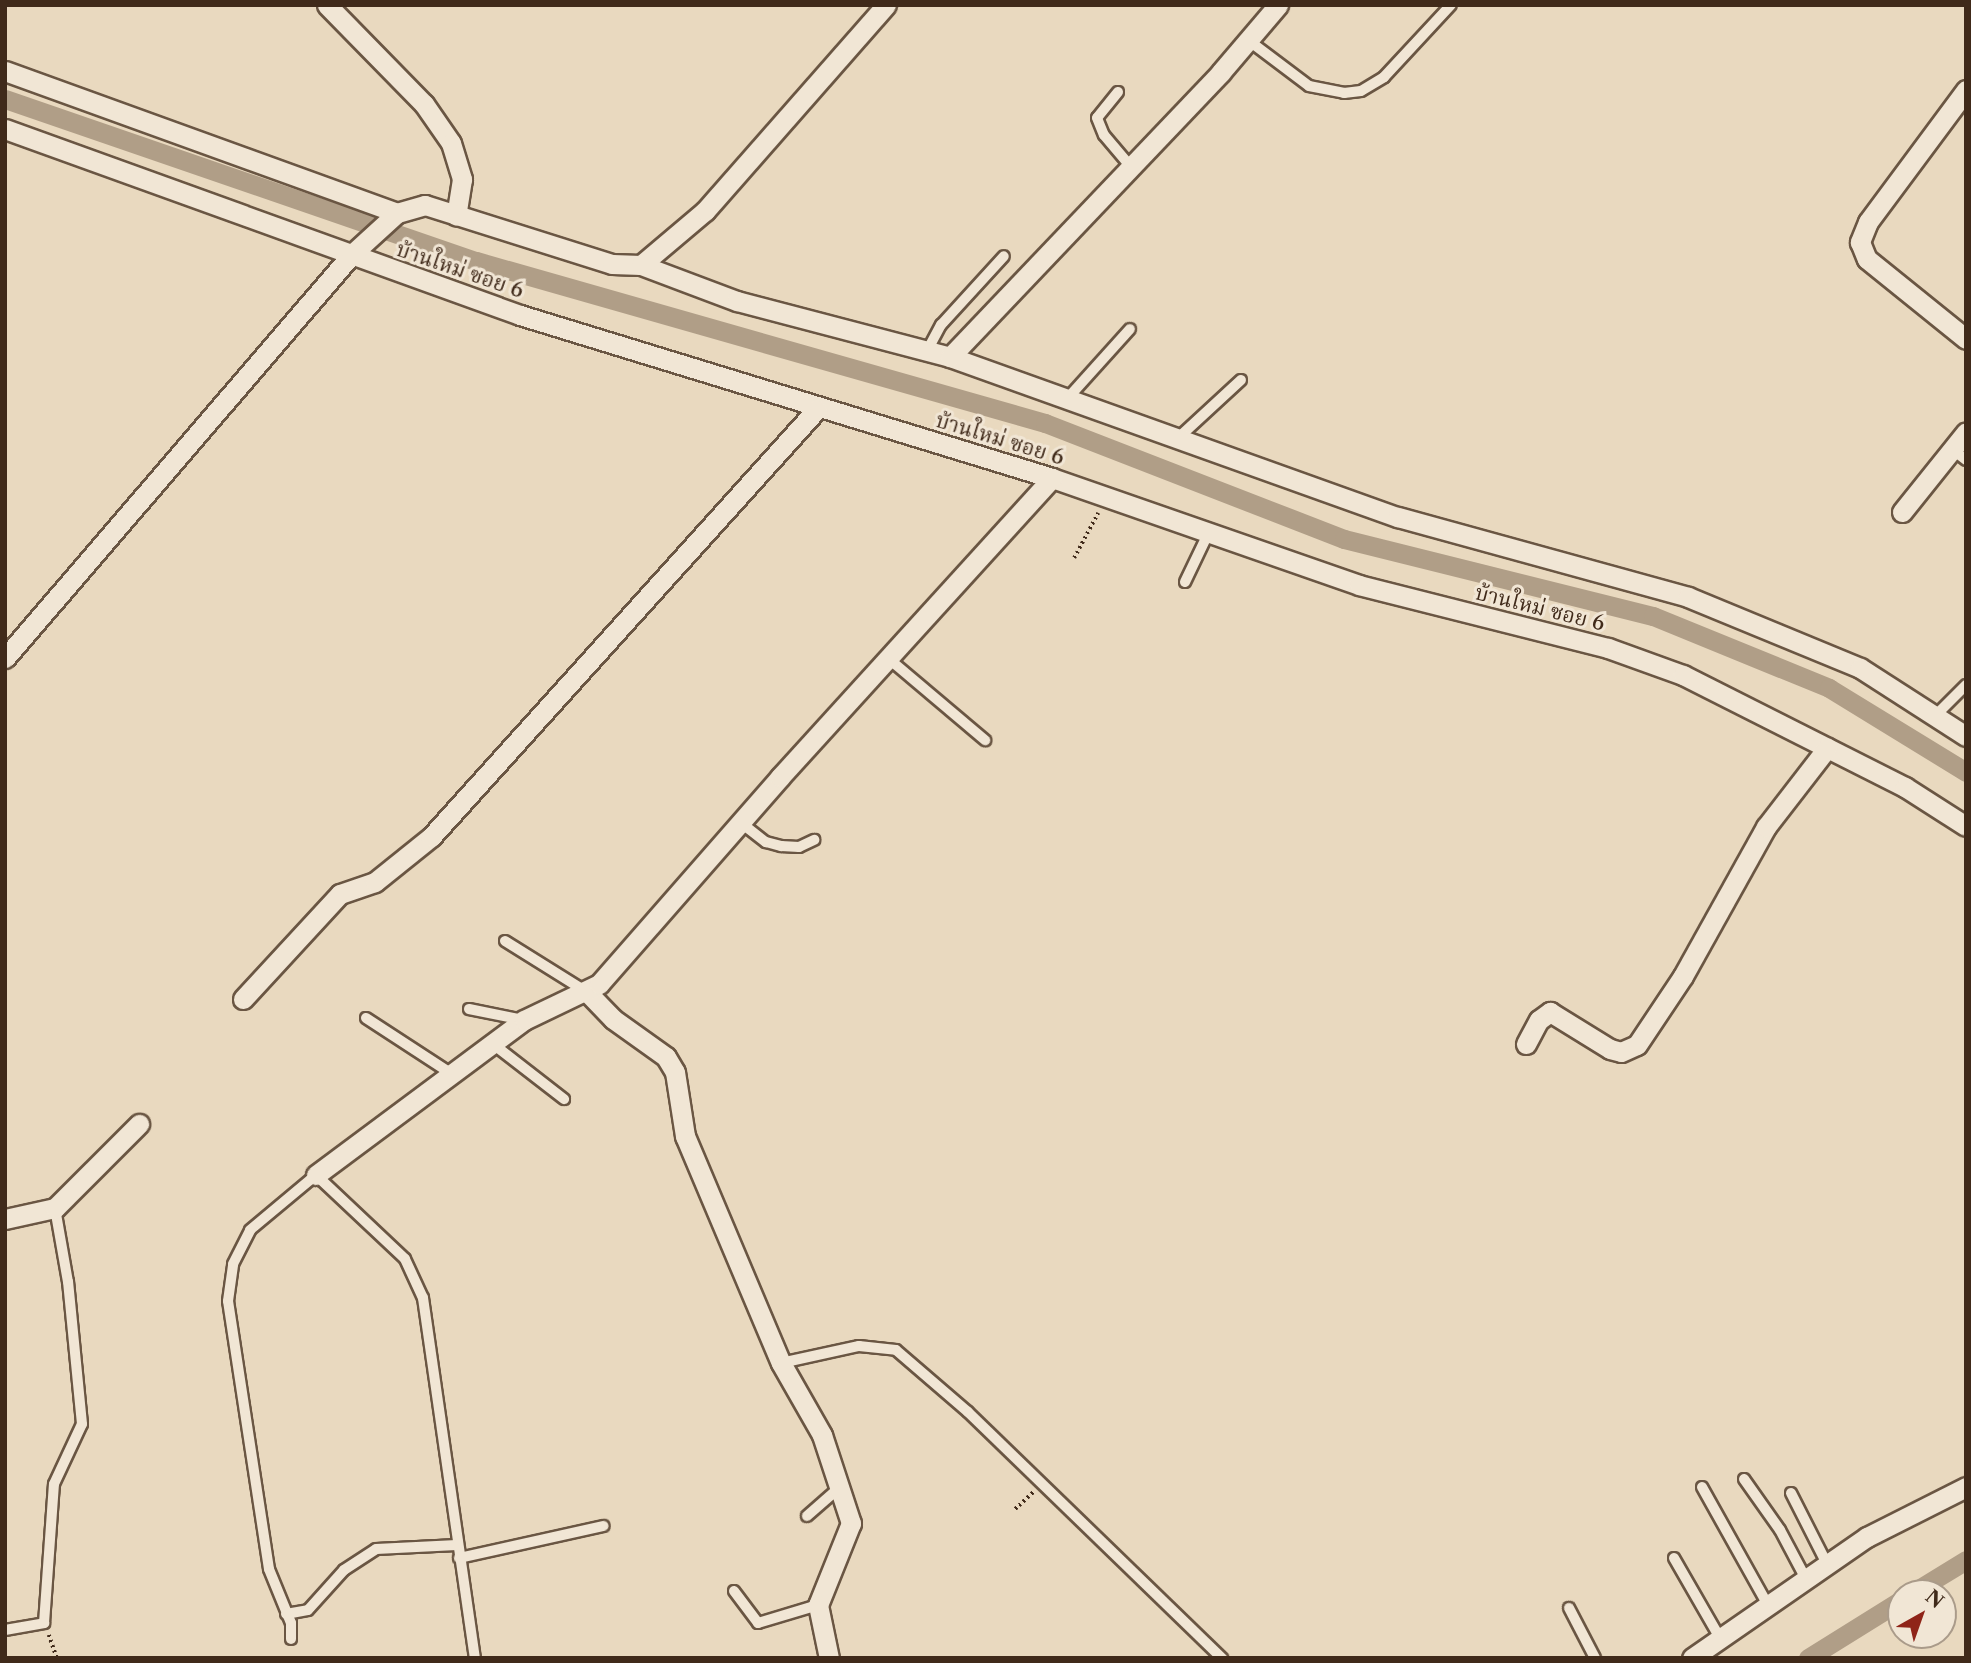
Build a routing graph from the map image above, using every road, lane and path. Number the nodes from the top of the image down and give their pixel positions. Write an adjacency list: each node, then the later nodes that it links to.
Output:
1 (327, 5): 11 (street)
2 (886, 5): 15 (street)
3 (1278, 5): 5 (street)
4 (1451, 5): 5 (lane)
5 (1248, 40): 10 (street)
6 (5, 71): 12 (street)
7 (1966, 90): 17 (street)
8 (1118, 92): 10 (lane)
9 (5, 129): 13 (street, บ้านใหม่ ซอย 6)
10 (1131, 167): 19 (street)
11 (456, 216): 12 (street); 15 (street)
12 (392, 217): 13 (street)
13 (356, 250): 22 (street, บ้านใหม่ ซอย 6); 32 (street)
14 (1004, 256): 18 (lane)
15 (641, 265): 18 (street)
16 (1130, 329): 21 (lane)
17 (1966, 339)
18 (927, 351): 19 (street)
19 (950, 357): 21 (street)
20 (1241, 380): 24 (lane)
21 (1067, 399): 24 (street)
22 (817, 409): 26 (street, บ้านใหม่ ซอย 6); 44 (street)
23 (1966, 432): 25 (street)
24 (1177, 439): 35 (street)
25 (1959, 454): 28 (street)
26 (1052, 478): 27 (street, บ้านใหม่ ซอย 6); 33 (street)
27 (1107, 496): 29 (street, บ้านใหม่ ซอย 6); 30 (path)
28 (1902, 512)
29 (1208, 534): 31 (lane); 38 (street, บ้านใหม่ ซอย 6)
30 (1074, 558)
31 (1185, 582)
32 (5, 659)
33 (889, 659): 37 (lane); 39 (street)
34 (1966, 685): 35 (lane)
35 (1937, 714): 36 (street)
36 (1966, 736)
37 (985, 740)
38 (1827, 748): 40 (street, บ้านใหม่ ซอย 6); 49 (street)
39 (740, 822): 41 (lane); 43 (street)
40 (1966, 826)
41 (814, 840)
42 (505, 941): 43 (lane)
43 (588, 993): 47 (street); 56 (street)
44 (243, 999)
45 (469, 1009): 47 (lane)
46 (366, 1018): 50 (lane)
47 (524, 1020): 48 (street)
48 (493, 1044): 50 (street); 51 (lane)
49 (1526, 1044)
50 (452, 1074): 53 (street)
51 (564, 1099)
52 (139, 1124): 54 (street)
53 (316, 1175): 66 (lane); 75 (lane)
54 (55, 1208): 55 (street); 76 (lane)
55 (5, 1219)
56 (781, 1363): 60 (street); 61 (lane)
57 (1744, 1479): 70 (lane)
58 (1702, 1487): 73 (lane)
59 (1966, 1487): 69 (street)
60 (839, 1489): 64 (lane); 72 (street)
61 (1046, 1492): 63 (path); 83 (lane)
62 (1791, 1493): 69 (lane)
63 (1015, 1509)
64 (807, 1516)
65 (603, 1526): 67 (lane)
66 (457, 1545): 67 (lane); 75 (lane)
67 (459, 1558): 81 (lane)
68 (1674, 1558): 78 (lane)
69 (1827, 1564): 70 (street)
70 (1806, 1579): 73 (street)
71 (734, 1591): 72 (lane)
72 (818, 1605): 82 (street)
73 (1768, 1605): 78 (street)
74 (1569, 1608): 84 (lane)
75 (286, 1614): 79 (lane)
76 (44, 1623): 77 (lane); 80 (path)
77 (5, 1630)
78 (1720, 1638): 85 (street)
79 (291, 1639)
80 (57, 1658)
81 (475, 1658)
82 (829, 1658)
83 (1222, 1658)
84 (1595, 1658)
85 (1692, 1658)

